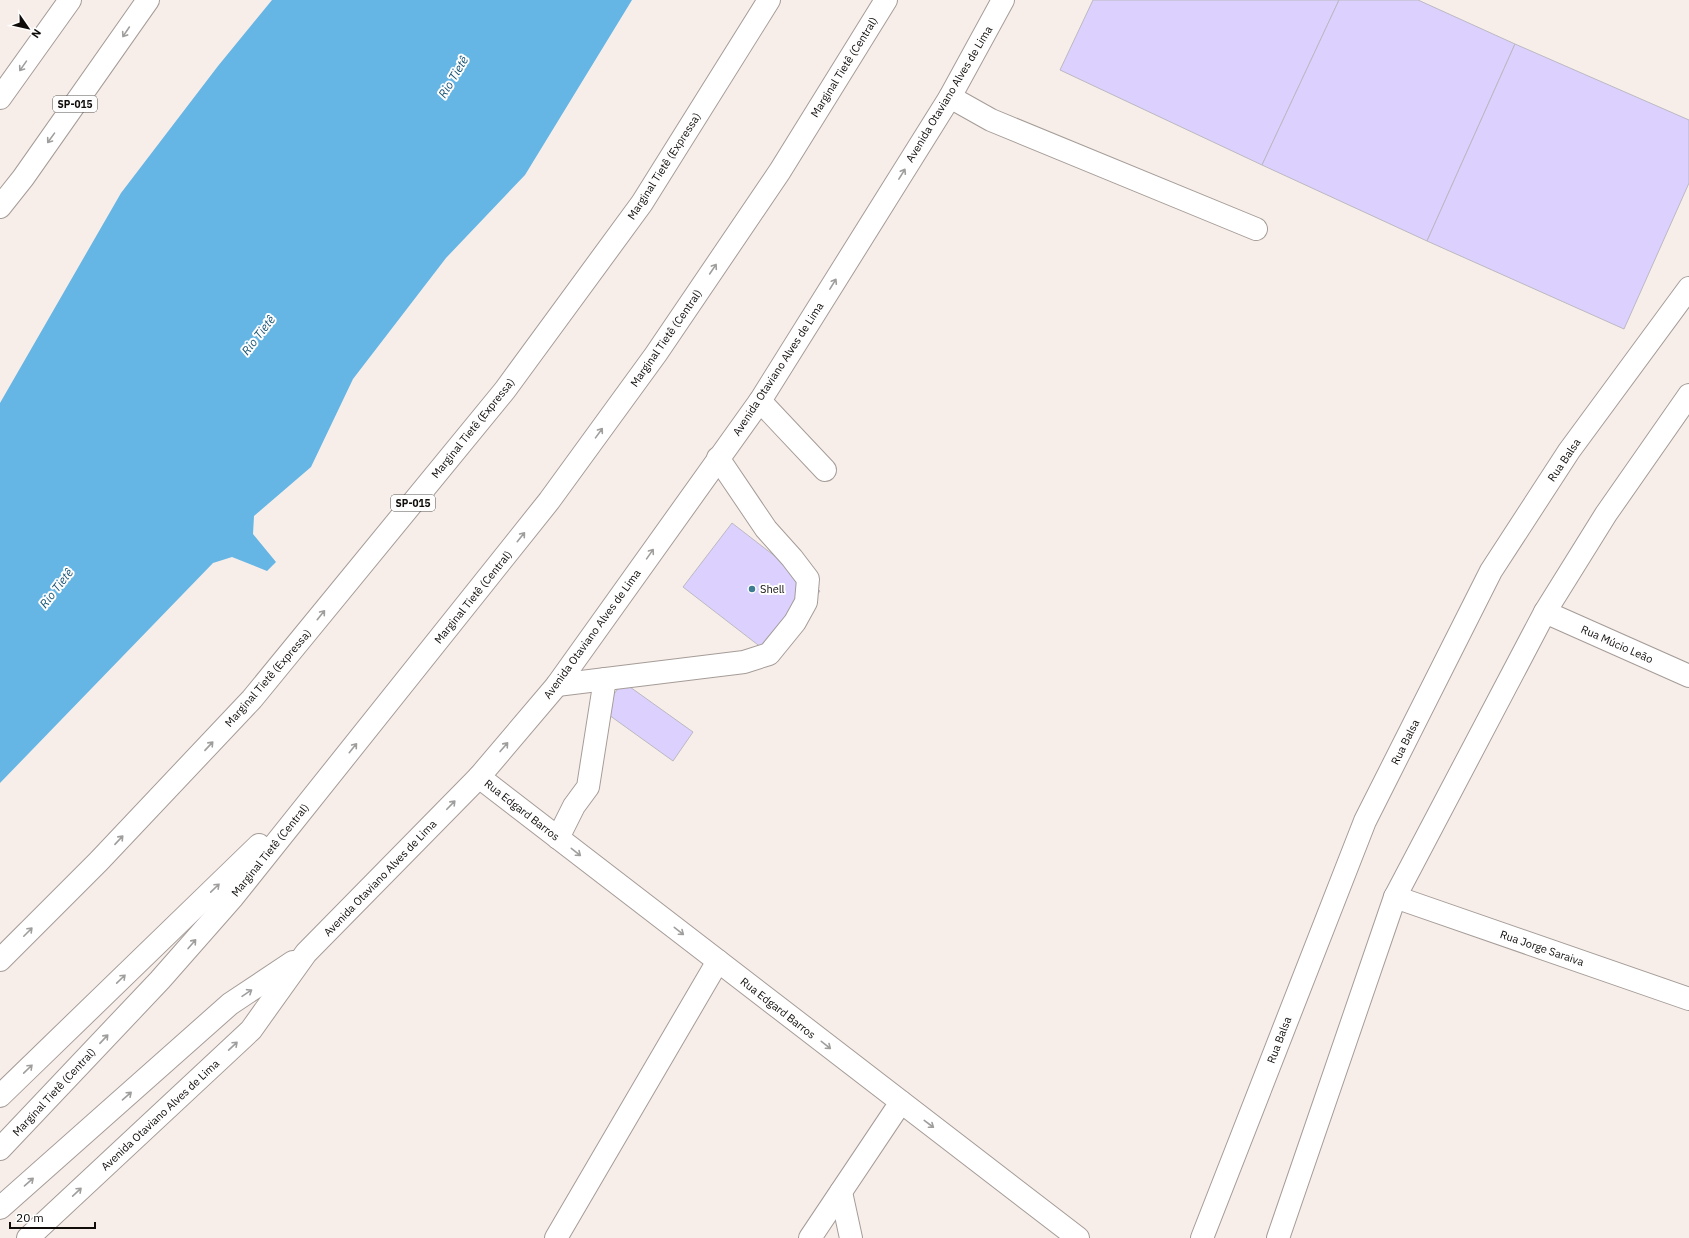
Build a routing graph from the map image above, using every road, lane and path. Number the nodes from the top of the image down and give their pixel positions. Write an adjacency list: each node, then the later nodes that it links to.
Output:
1 (70, 0): 7 (main road, one-way to 7)
2 (148, 0): 8 (main road, SP-015, one-way to 8)
3 (769, 0): 24 (main road, Marginal Tietê (Expressa) / SP-015, one-way to 3)
4 (886, 0): 20 (main road, Marginal Tietê (Central), one-way to 4)
5 (1004, 0): 6 (main road, Avenida Otaviano Alves de Lima)
6 (950, 97): 9 (main road); 12 (main road, Avenida Otaviano Alves de Lima, one-way to 6)
7 (0, 98)
8 (0, 207)
9 (1256, 229)
10 (1689, 288): 37 (main road, Rua Balsa)
11 (1689, 396): 15 (main road)
12 (760, 401): 13 (main road, Avenida Otaviano Alves de Lima); 14 (main road)
13 (718, 458): 17 (main road); 18 (main road, Avenida Otaviano Alves de Lima, one-way to 13)
14 (825, 470)
15 (1545, 612): 16 (main road, Rua Múcio Leão); 22 (main road)
16 (1689, 676)
17 (605, 679): 18 (main road); 21 (main road)
18 (557, 685): 19 (main road, Avenida Otaviano Alves de Lima, one-way to 18)
19 (479, 777): 21 (main road, Rua Edgard Barros); 23 (main road, Avenida Otaviano Alves de Lima, one-way to 19)
20 (328, 779): 27 (main road, one-way to 20); 29 (main road, Marginal Tietê (Central), one-way to 20)
21 (558, 838): 25 (main road, Rua Edgard Barros, one-way to 25)
22 (1395, 897): 26 (main road, Rua Jorge Saraiva); 38 (main road)
23 (306, 953): 31 (main road, one-way to 23); 32 (main road, Avenida Otaviano Alves de Lima, one-way to 23)
24 (0, 960)
25 (718, 961): 28 (main road, Rua Edgard Barros, one-way to 28); 33 (main road)
26 (1689, 999)
27 (0, 1096)
28 (901, 1102): 30 (main road); 36 (main road, Rua Edgard Barros, one-way to 36)
29 (0, 1149)
30 (841, 1192): 34 (main road); 35 (main road)
31 (0, 1208)
32 (28, 1238)
33 (556, 1238)
34 (810, 1238)
35 (851, 1238)
36 (1078, 1238)
37 (1202, 1238)
38 (1278, 1238)

